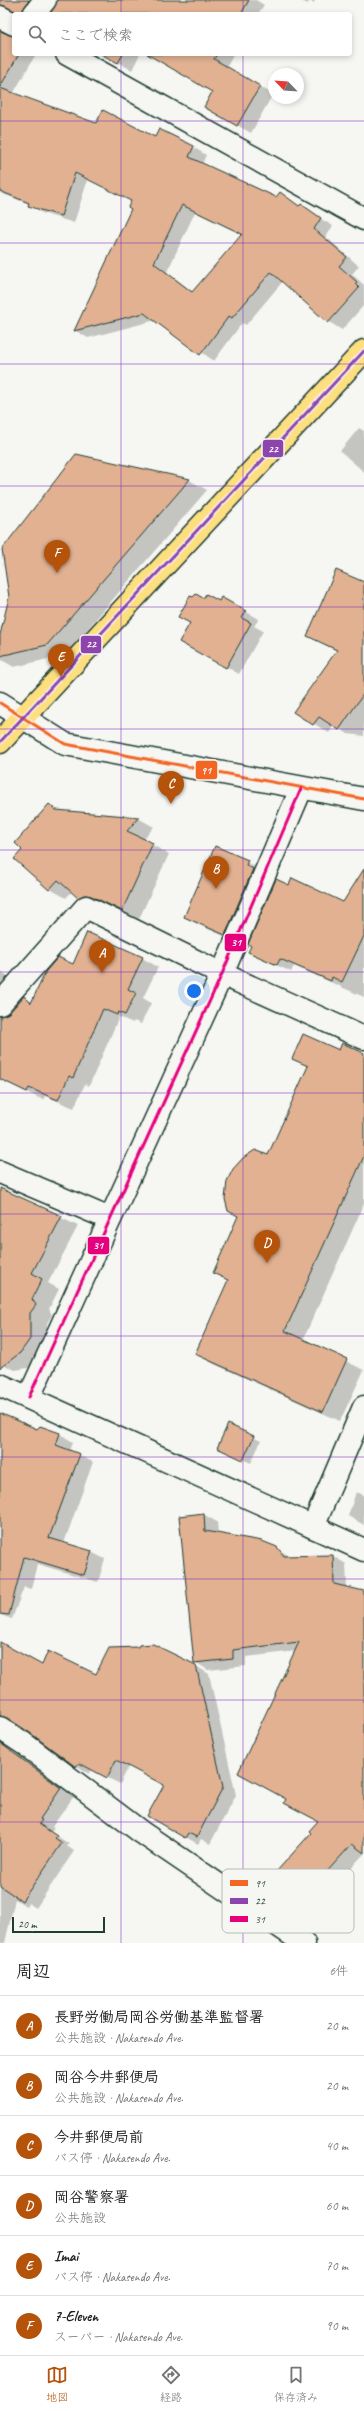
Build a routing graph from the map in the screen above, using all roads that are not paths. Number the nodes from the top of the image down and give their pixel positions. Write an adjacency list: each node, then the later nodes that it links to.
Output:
1 (45, 0): 2 (street)
2 (36, 12)
3 (0, 17): 4 (street)
4 (12, 23)
5 (71, 56): 6 (street)
6 (364, 219)
7 (364, 351): 9 (highway)
8 (0, 703): 9 (street)
9 (22, 717): 10 (highway); 11 (street)
10 (0, 742)
11 (301, 789): 12 (street); 13 (street)
12 (364, 799)
13 (222, 974): 14 (street); 15 (street); 17 (street)
14 (0, 1004)
15 (364, 1038)
16 (0, 1172): 17 (street)
17 (110, 1219): 19 (street)
18 (0, 1385): 19 (street)
19 (29, 1397): 21 (street)
20 (364, 1407): 21 (street)
21 (313, 1527): 22 (street)
22 (364, 1550)
23 (0, 1728): 24 (street)
24 (222, 1887)
25 (289, 1933): 26 (street)
26 (304, 1943)

